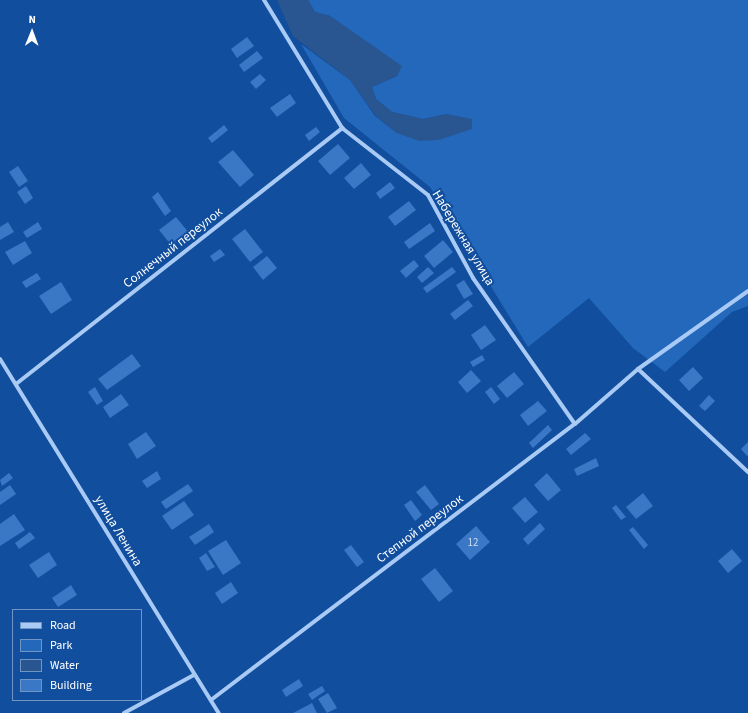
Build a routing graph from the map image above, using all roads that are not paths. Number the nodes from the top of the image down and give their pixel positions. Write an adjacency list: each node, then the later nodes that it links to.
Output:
1 (264, 0): 2 (street, Набережная улица)
2 (342, 128): 6 (street, Солнечный переулок); 7 (street, Набережная улица)
3 (748, 291): 5 (street, Степной переулок)
4 (0, 359): 6 (street, улица Ленина)
5 (638, 369): 7 (street, Степной переулок); 8 (street)
6 (16, 384): 9 (street, улица Ленина)
7 (575, 424): 10 (street, Степной переулок)
8 (748, 472)
9 (194, 675): 10 (street, улица Ленина); 11 (street)
10 (211, 700): 12 (street, улица Ленина)
11 (124, 713)
12 (219, 713)

